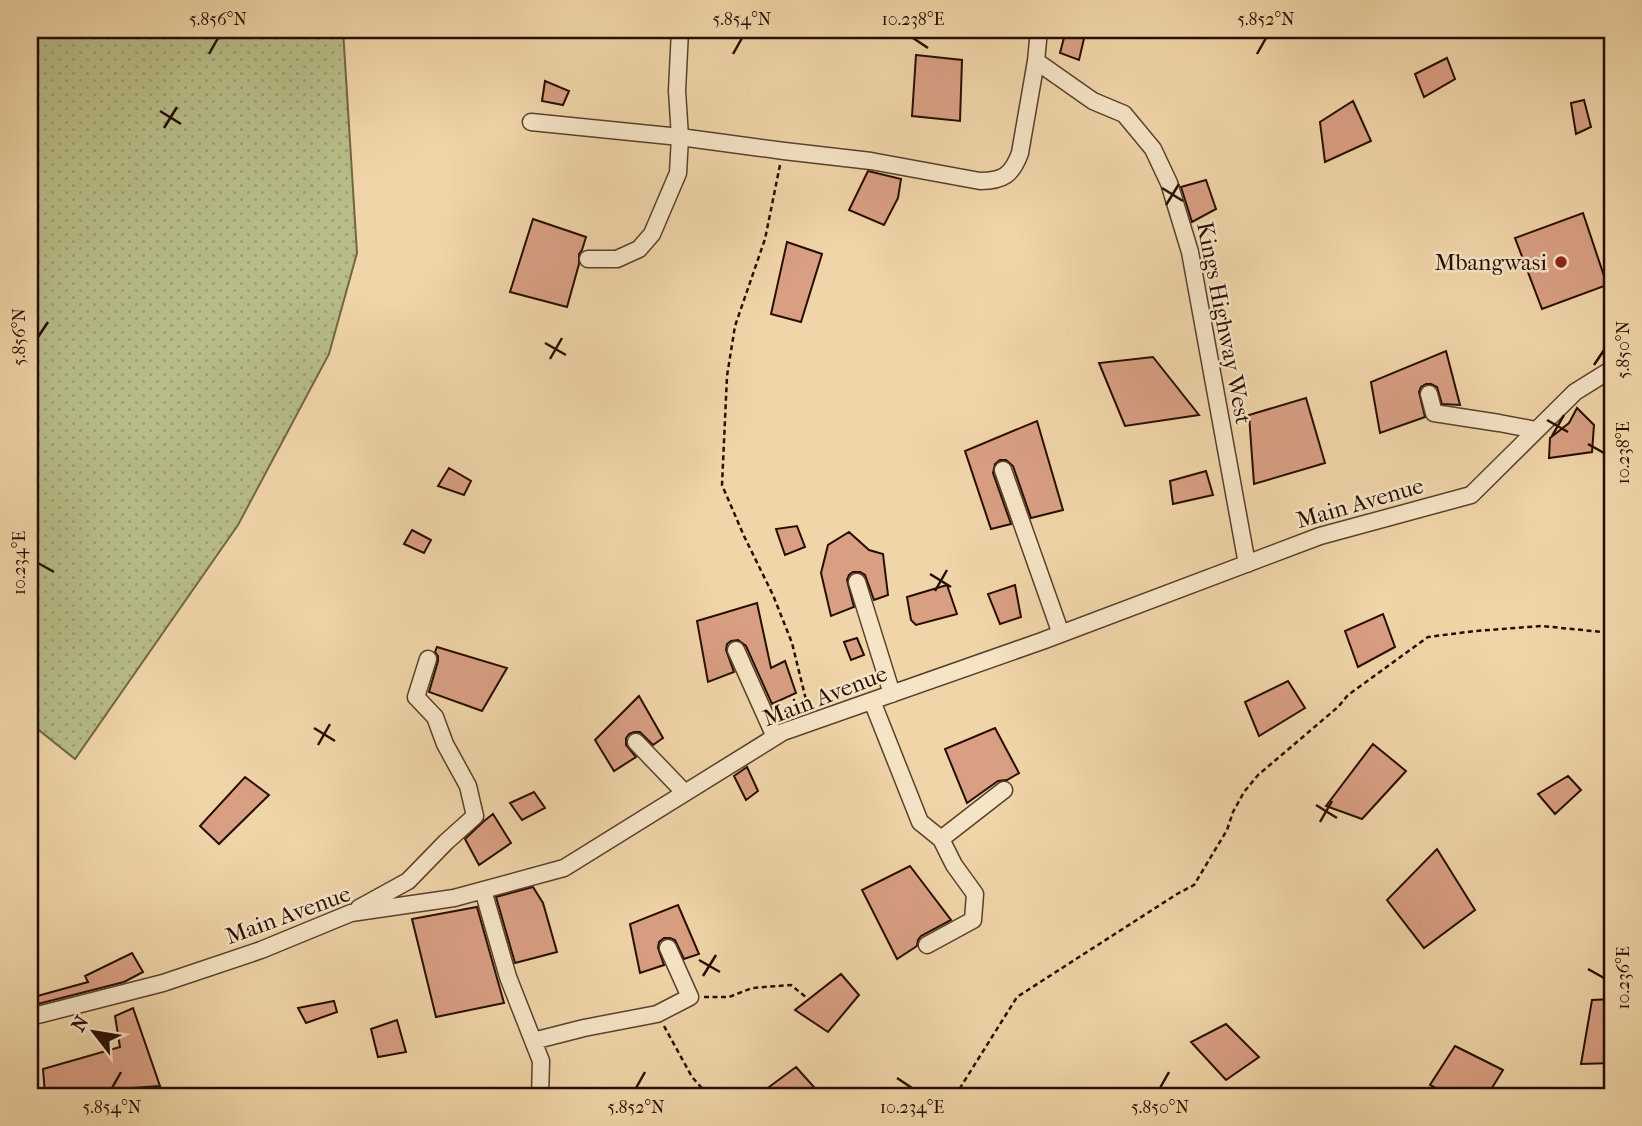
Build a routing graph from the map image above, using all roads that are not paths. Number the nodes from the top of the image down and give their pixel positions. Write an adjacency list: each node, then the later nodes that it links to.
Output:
1 (680, 30): 5 (street)
2 (1039, 30): 3 (street)
3 (1036, 61): 5 (street); 11 (street, Kings Highway West)
4 (531, 122): 5 (street)
5 (680, 137): 6 (street)
6 (588, 259)
7 (1612, 369): 9 (street, Main Avenue)
8 (1429, 394): 9 (street)
9 (1536, 430): 11 (street, Main Avenue)
10 (1003, 470): 13 (street)
11 (1247, 564): 13 (street, Main Avenue)
12 (857, 582): 16 (street)
13 (1061, 634): 16 (street, Main Avenue)
14 (736, 650): 18 (street)
15 (428, 659): 24 (street)
16 (892, 694): 17 (street, Main Avenue)
17 (872, 701): 18 (street, Main Avenue); 22 (street)
18 (775, 737): 21 (street, Main Avenue)
19 (636, 742): 21 (street)
20 (1004, 790): 22 (street)
21 (685, 793): 23 (street, Main Avenue)
22 (941, 839): 25 (street)
23 (483, 890): 24 (street, Main Avenue); 28 (street)
24 (351, 913): 27 (street, Main Avenue)
25 (928, 945)
26 (668, 948): 28 (street)
27 (30, 1017)
28 (533, 1041): 29 (street)
29 (540, 1096)

